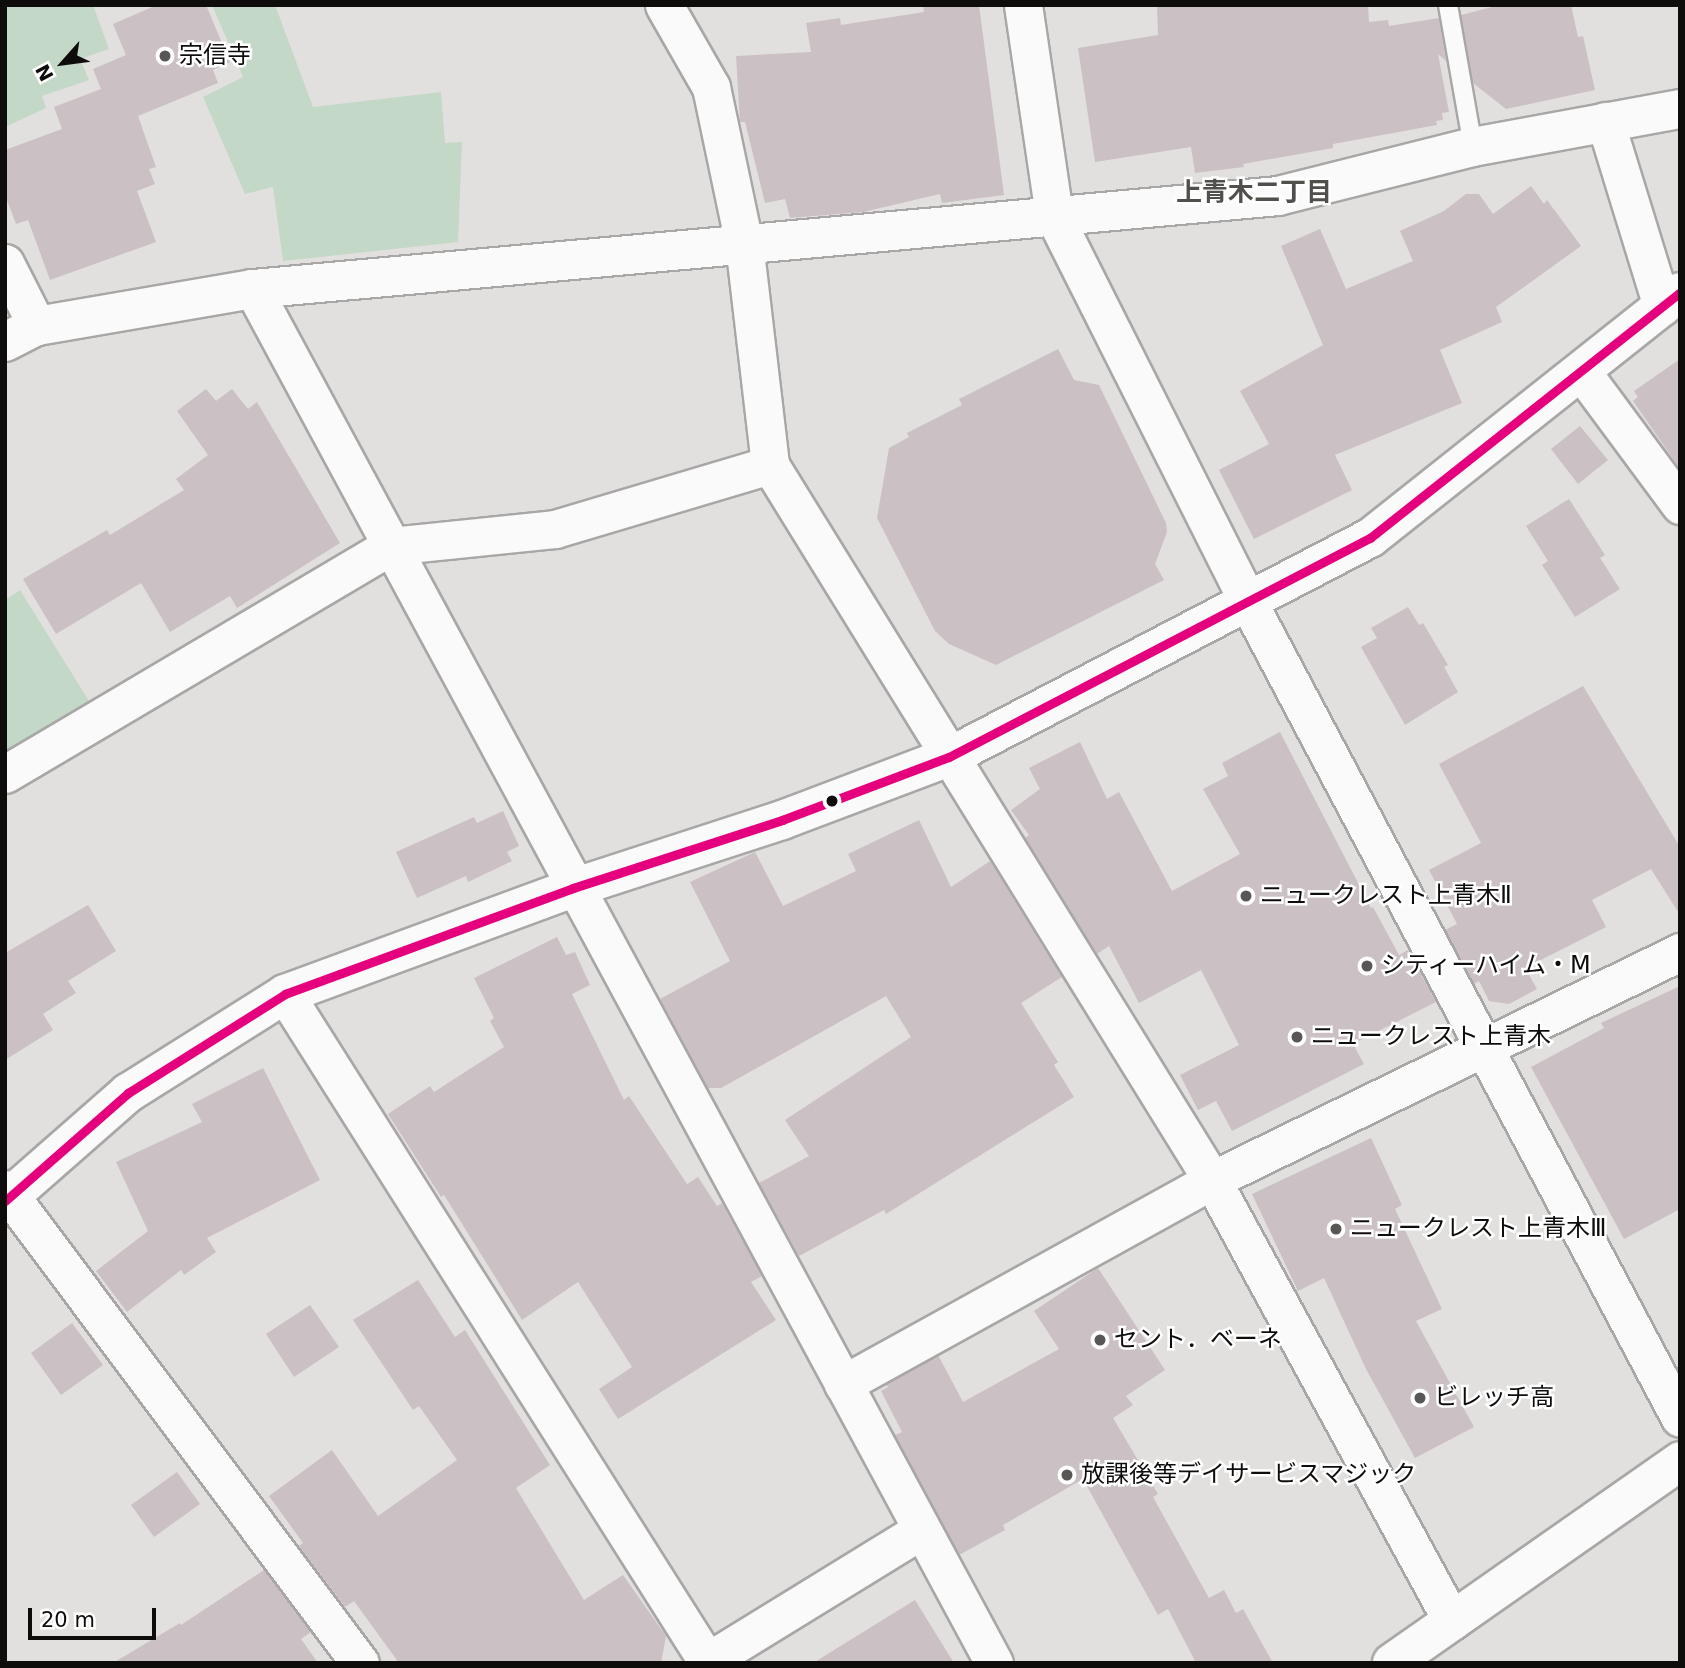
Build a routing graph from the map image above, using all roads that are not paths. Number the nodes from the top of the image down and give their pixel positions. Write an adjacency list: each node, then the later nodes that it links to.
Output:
1 (664, 5): 8 (street)
2 (1023, 5): 7 (street)
3 (1448, 5): 6 (lane)
4 (1680, 109): 5 (street)
5 (1605, 121): 6 (street); 11 (street)
6 (1473, 147): 7 (street)
7 (1054, 216): 8 (street); 17 (street)
8 (744, 243): 10 (street); 14 (street)
9 (5, 263): 12 (street)
10 (253, 289): 12 (street); 16 (street)
11 (1671, 299): 13 (street)
12 (21, 334)
13 (1581, 371): 15 (street); 17 (street)
14 (770, 465): 16 (street); 18 (street)
15 (1680, 505)
16 (390, 546): 19 (street); 20 (street)
17 (1248, 602): 18 (street); 23 (street)
18 (949, 757): 20 (street); 24 (street)
19 (5, 774)
20 (573, 888): 22 (street); 26 (street)
21 (1680, 952): 23 (street)
22 (285, 995): 25 (street); 31 (street)
23 (1482, 1047): 24 (street); 27 (street)
24 (1212, 1180): 26 (street); 30 (street)
25 (7, 1195): 32 (street)
26 (843, 1384): 29 (street)
27 (1680, 1418)
28 (1680, 1461): 30 (street)
29 (921, 1530): 31 (street); 33 (street)
30 (1452, 1621): 34 (street)
31 (706, 1662)
32 (360, 1663)
33 (994, 1663)
34 (1392, 1663)

